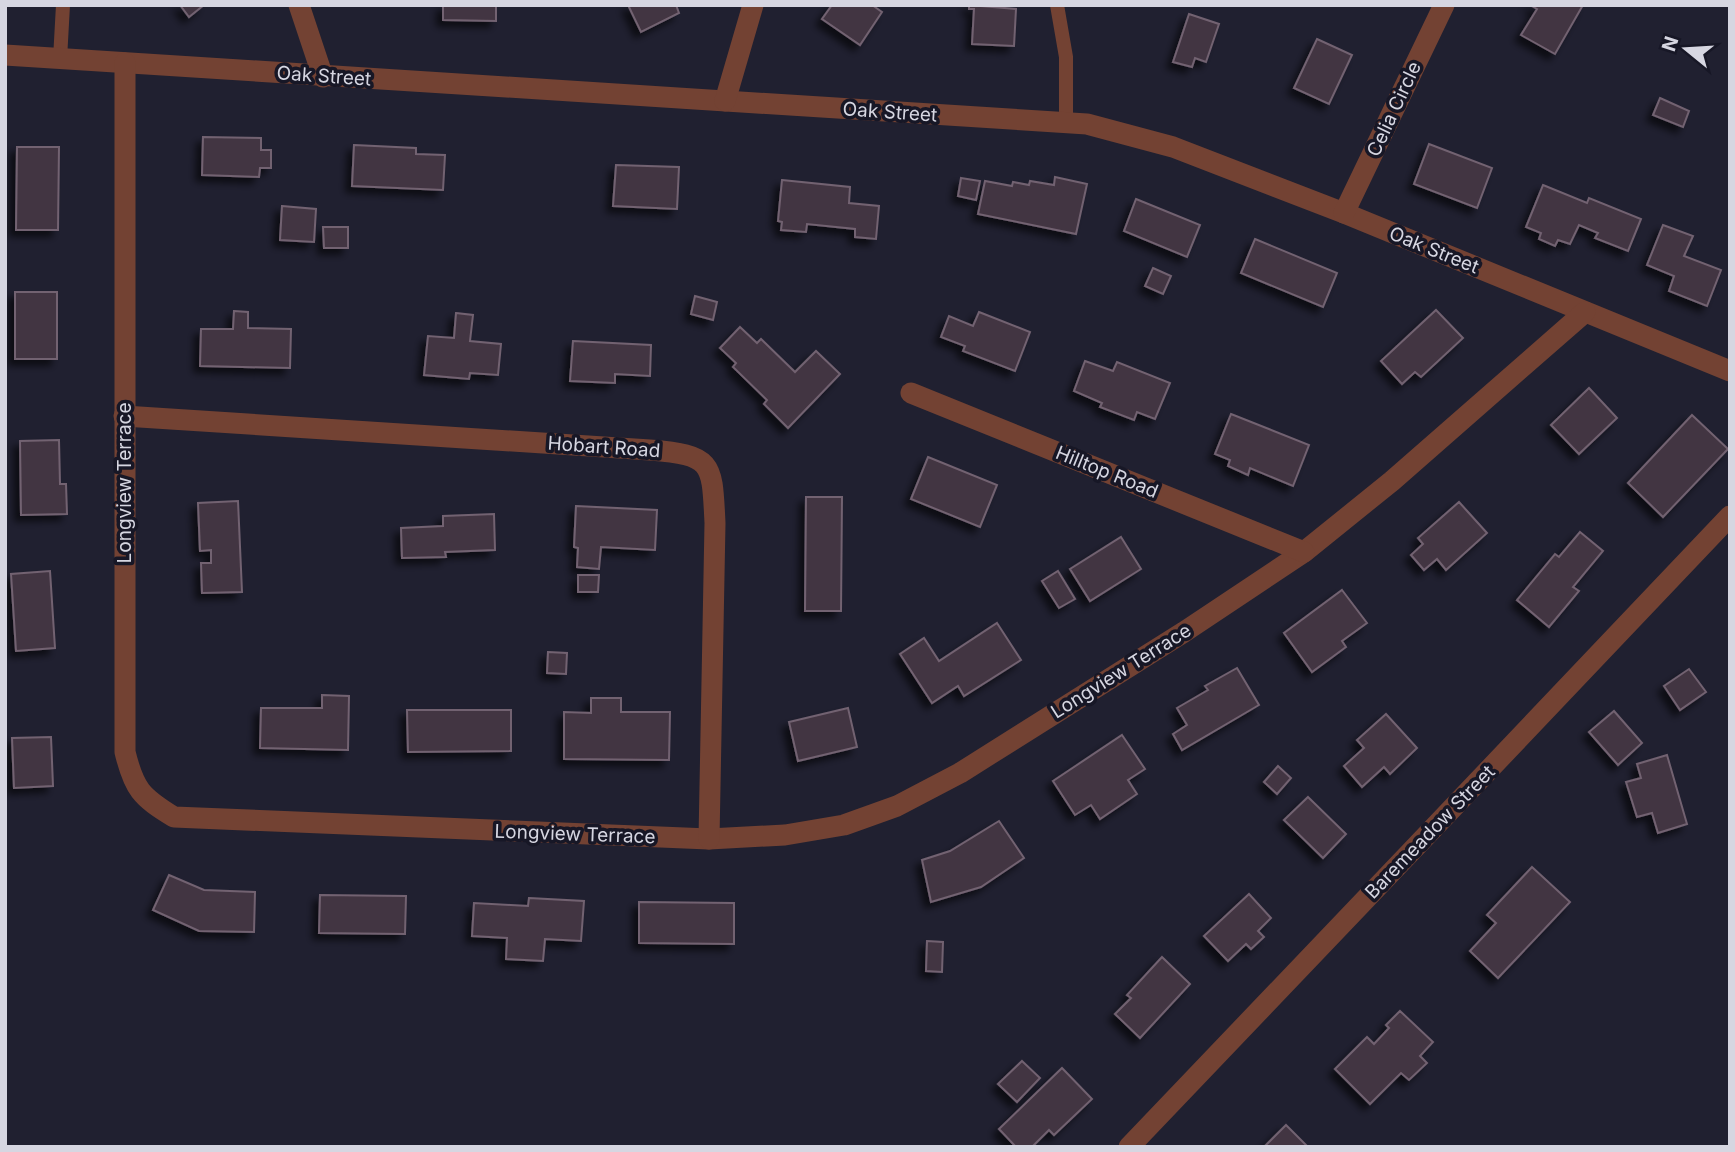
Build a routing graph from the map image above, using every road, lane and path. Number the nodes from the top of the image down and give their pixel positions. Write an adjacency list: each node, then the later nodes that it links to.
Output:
1 (62, 5): 7 (lane)
2 (299, 5): 9 (street)
3 (753, 5): 10 (street)
4 (1057, 5): 11 (lane)
5 (1444, 5): 12 (street, Celia Circle)
6 (5, 55): 7 (street, Oak Street)
7 (60, 59): 8 (street, Oak Street)
8 (125, 63): 9 (street, Oak Street); 16 (street, Longview Terrace)
9 (323, 77): 10 (street, Oak Street)
10 (725, 102): 11 (street, Oak Street)
11 (1066, 123): 12 (street, Oak Street)
12 (1345, 213): 13 (street, Oak Street)
13 (1585, 312): 14 (street, Oak Street); 18 (street, Longview Terrace)
14 (1730, 370)
15 (911, 393): 18 (street, Hilltop Road)
16 (124, 416): 19 (street, Longview Terrace); 19 (street, Hobart Road)
17 (1730, 516): 20 (street, Baremeadow Street)
18 (1304, 552): 19 (street, Longview Terrace)
19 (709, 839)
20 (1129, 1147)

